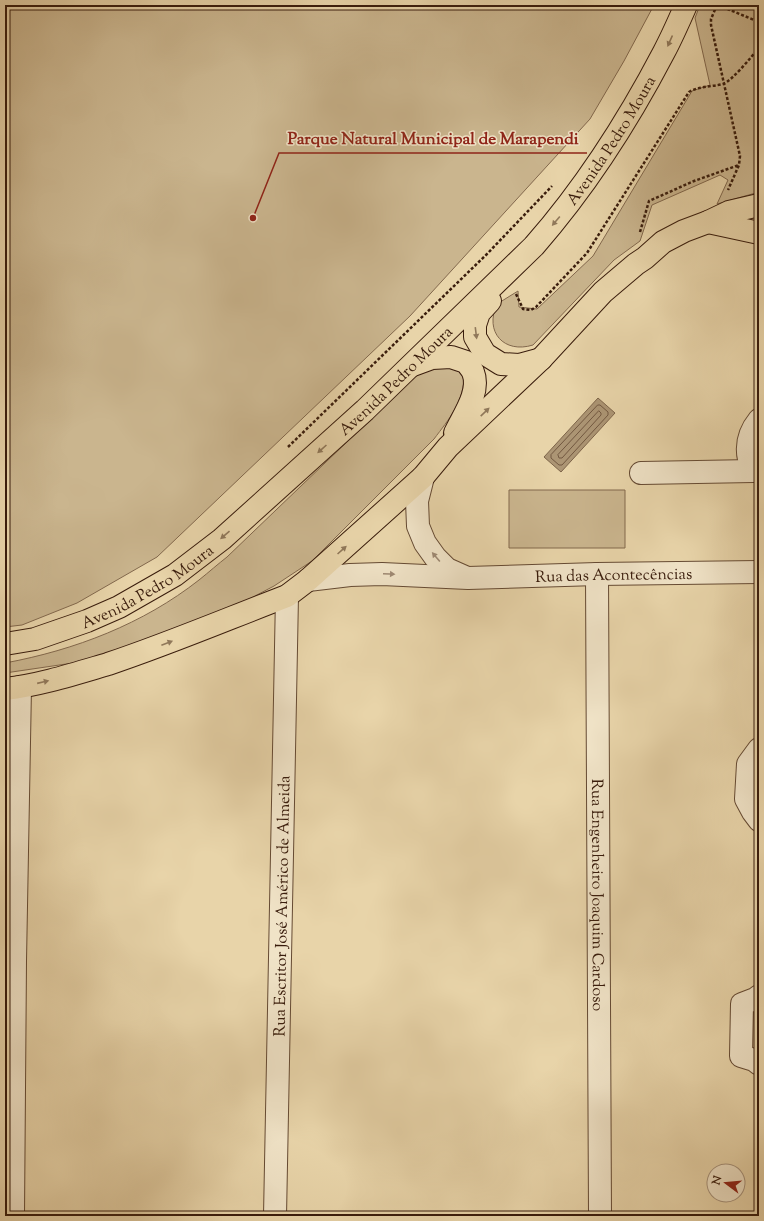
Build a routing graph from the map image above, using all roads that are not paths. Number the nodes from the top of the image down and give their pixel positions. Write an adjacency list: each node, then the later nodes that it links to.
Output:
1 (686, 5): 5 (main road, Avenida Pedro Moura, one-way to 5)
2 (759, 205): 3 (main road)
3 (708, 222): 4 (main road); 6 (main road)
4 (759, 233)
5 (534, 246): 6 (main road, one-way to 6); 7 (main road, Avenida Pedro Moura)
6 (541, 359): 9 (main road, one-way to 6)
7 (413, 364): 9 (main road); 18 (main road, Avenida Pedro Moura, one-way to 18)
8 (759, 420): 10 (street)
9 (448, 447): 12 (main road)
10 (756, 471): 11 (street)
11 (641, 473)
12 (423, 477): 15 (street, Rua das Acontecências, one-way to 12); 16 (main road, one-way to 12)
13 (759, 572): 14 (street, Rua das Acontecências)
14 (596, 574): 15 (street, Rua das Acontecências); 26 (street, Rua Engenheiro Joaquim Cardoso)
15 (468, 578): 16 (street, Rua das Acontecências, one-way to 15)
16 (308, 580): 17 (main road)
17 (286, 596): 19 (main road, one-way to 17); 25 (street, Rua Escritor José Américo de Almeida)
18 (5, 644)
19 (12, 688): 24 (street)
20 (759, 749): 21 (street)
21 (759, 820)
22 (759, 996): 23 (street)
23 (759, 1064)
24 (13, 1216)
25 (275, 1216)
26 (600, 1216)

